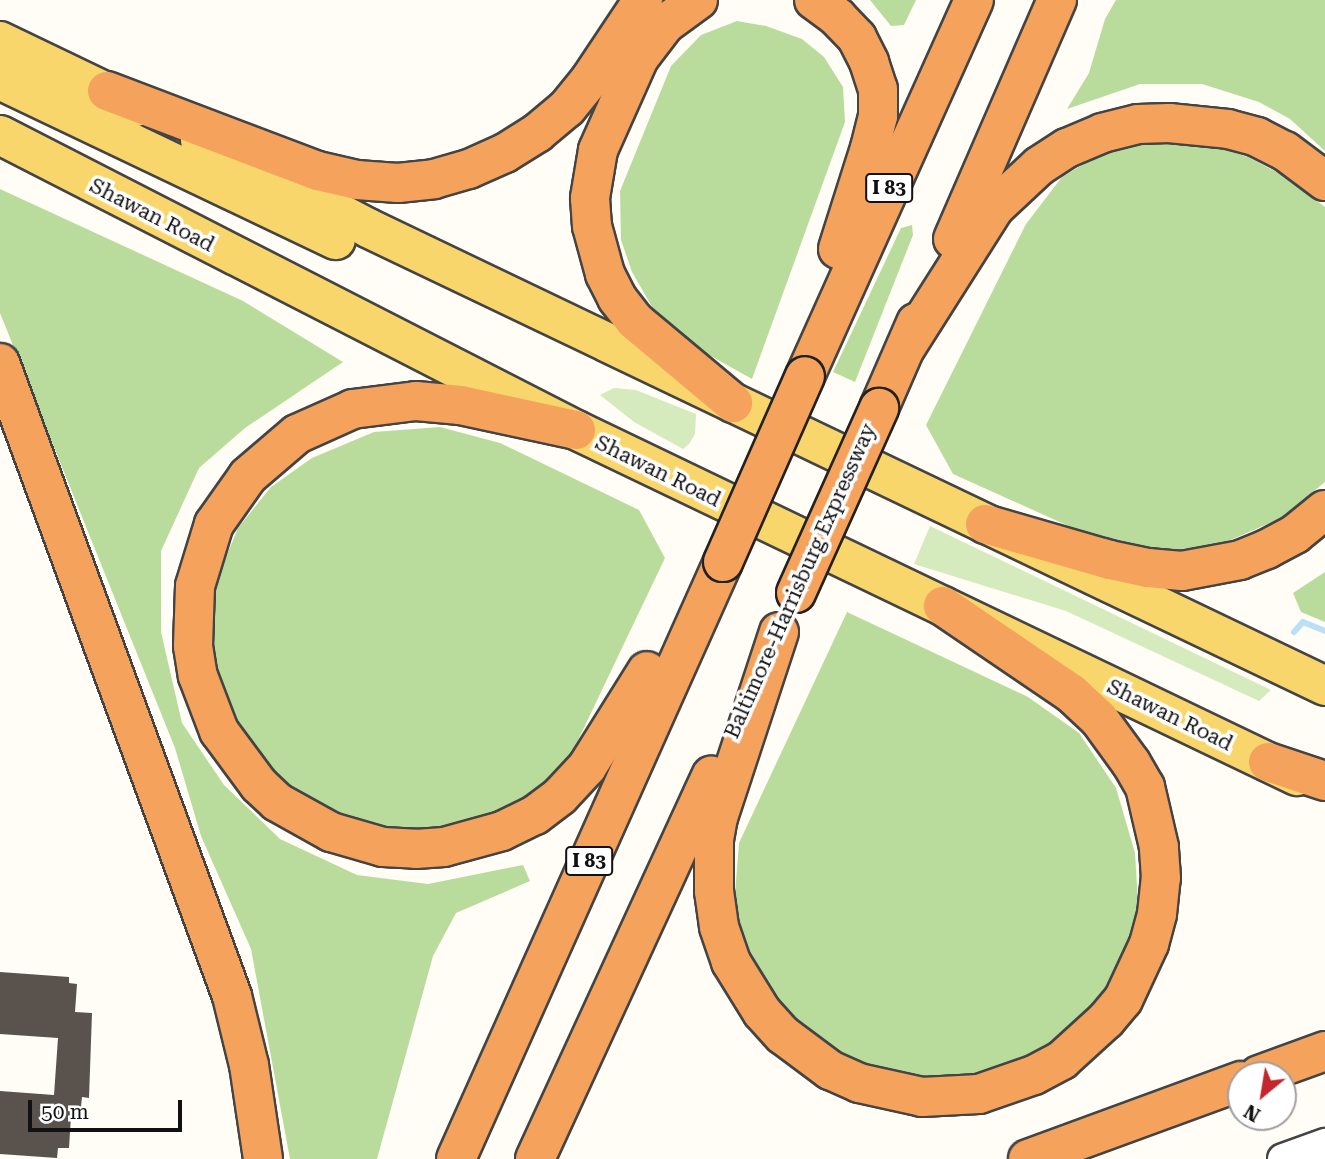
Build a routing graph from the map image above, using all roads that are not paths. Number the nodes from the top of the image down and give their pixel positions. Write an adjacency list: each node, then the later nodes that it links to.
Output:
1 (643, 0): 9 (highway)
2 (698, 0): 17 (highway)
3 (814, 0): 12 (highway)
4 (950, 0): 12 (highway)
5 (974, 0): 16 (highway, I 83)
6 (1057, 0): 14 (highway, Baltimore-Harrisburg Expressway)
7 (0, 41): 9 (main road)
8 (0, 80): 13 (main road)
9 (107, 92): 13 (main road)
10 (0, 135): 18 (main road, Shawan Road)
11 (1325, 181): 14 (highway)
12 (838, 249): 16 (highway)
13 (615, 347): 17 (main road)
14 (906, 347): 23 (highway, Baltimore-Harrisburg Expressway, bridge)
15 (0, 363): 34 (highway)
16 (794, 370): 21 (highway, I 83, bridge)
17 (733, 403): 20 (main road)
18 (576, 430): 22 (main road, Shawan Road); 24 (highway)
19 (1325, 510): 20 (highway)
20 (985, 524): 25 (main road)
21 (711, 557): 24 (highway); 33 (highway, I 83)
22 (943, 606): 23 (highway); 26 (main road, Shawan Road)
23 (779, 632): 35 (highway, Baltimore-Harrisburg Expressway)
24 (647, 671): 33 (highway)
25 (1325, 686)
26 (1268, 762): 27 (highway); 28 (main road, Shawan Road)
27 (1325, 781)
28 (1325, 789)
29 (1325, 1051): 30 (highway)
30 (1297, 1061)
31 (1227, 1087): 36 (highway)
32 (1325, 1143): 37 (street)
33 (457, 1157)
34 (263, 1159)
35 (535, 1159)
36 (1028, 1159)
37 (1283, 1159)

